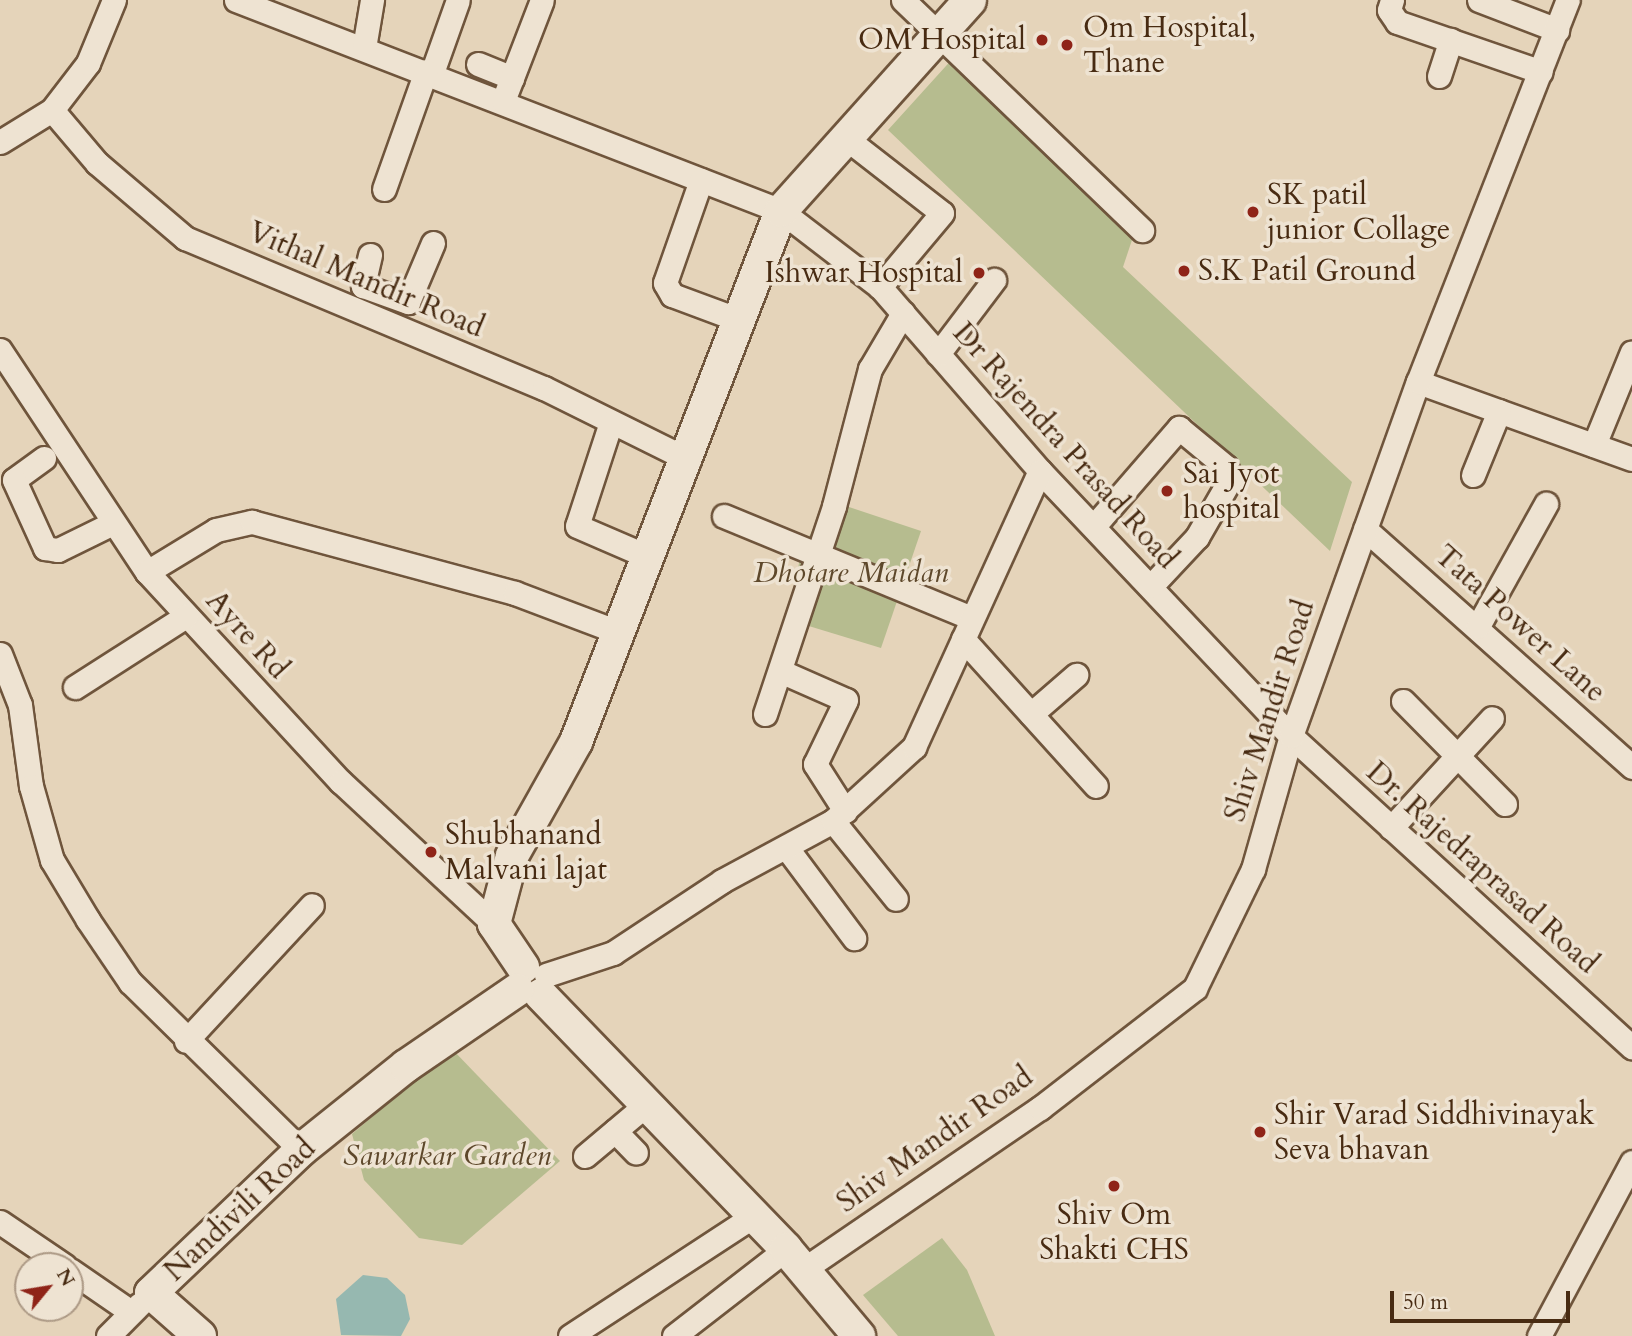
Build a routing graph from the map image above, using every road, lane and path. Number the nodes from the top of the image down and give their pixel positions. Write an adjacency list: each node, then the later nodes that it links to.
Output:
1 (114, 0): 21 (street)
2 (236, 0): 14 (street, Dr Rajendra Prasad Road)
3 (372, 0): 14 (street)
4 (458, 0): 16 (street)
5 (542, 0): 19 (street)
6 (903, 0): 12 (street)
7 (970, 0): 12 (street)
8 (1392, 0): 13 (street)
9 (1479, 0): 11 (street)
10 (1568, 0): 11 (street, Shiv Mandir Road)
11 (1557, 30): 17 (street, Shiv Mandir Road)
12 (938, 35): 22 (street); 27 (street)
13 (1451, 40): 17 (street); 18 (street)
14 (364, 48): 16 (street, Dr Rajendra Prasad Road)
15 (478, 64): 19 (street)
16 (429, 72): 20 (street, Dr Rajendra Prasad Road); 25 (street)
17 (1541, 72): 39 (street, Shiv Mandir Road)
18 (1439, 76)
19 (513, 78): 20 (street)
20 (503, 101): 24 (street, Dr Rajendra Prasad Road)
21 (52, 110): 23 (street); 35 (street, Vithal Mandir Road)
22 (847, 139): 26 (street); 31 (street)
23 (0, 142)
24 (701, 180): 26 (street, Dr Rajendra Prasad Road); 34 (street)
25 (384, 189)
26 (781, 211): 31 (street, Dr Rajendra Prasad Road); 34 (street)
27 (1142, 230)
28 (433, 243): 32 (street)
29 (370, 255): 32 (street)
30 (985, 282): 36 (street)
31 (880, 287): 33 (street, Dr Rajendra Prasad Road)
32 (388, 295): 35 (street)
33 (902, 313): 36 (street, Dr Rajendra Prasad Road); 53 (street)
34 (743, 321): 45 (street)
35 (378, 323): 41 (street, Vithal Mandir Road)
36 (934, 349): 46 (street, Dr Rajendra Prasad Road)
37 (0, 350): 50 (street, Ayre Rd)
38 (1632, 352): 42 (street)
39 (1418, 382): 40 (street); 52 (street, Shiv Mandir Road)
40 (1499, 411): 42 (street); 47 (street)
41 (611, 422): 45 (street, Vithal Mandir Road); 54 (street)
42 (1594, 445): 44 (street)
43 (44, 458): 50 (street)
44 (1632, 459)
45 (689, 460): 54 (street)
46 (1040, 471): 51 (street, Dr Rajendra Prasad Road); 59 (street)
47 (1473, 475)
48 (1546, 504): 58 (street)
49 (724, 516): 53 (street)
50 (111, 524): 55 (street, Ayre Rd)
51 (1094, 526): 56 (street, Dr Rajendra Prasad Road); 56 (street)
52 (1365, 529): 58 (street, Tata Power Lane); 69 (street, Shiv Mandir Road)
53 (819, 554): 59 (street); 62 (street)
54 (649, 556): 60 (street)
55 (147, 572): 57 (street, Ayre Rd); 60 (street)
56 (1151, 586): 69 (street, Dr Rajendra Prasad Road)
57 (186, 616): 64 (street); 79 (street, Ayre Rd)
58 (1478, 626): 71 (street, Tata Power Lane)
59 (967, 629): 67 (street); 74 (street)
60 (618, 632): 79 (street)
61 (0, 654): 82 (street)
62 (780, 671): 66 (street); 74 (street)
63 (1076, 675): 67 (street)
64 (75, 687)
65 (1403, 701): 70 (street)
66 (765, 714)
67 (1031, 714): 72 (street)
68 (1492, 719): 70 (street)
69 (1291, 736): 75 (street, Dr. Rajedraprasad Road); 93 (street, Shiv Mandir Road)
70 (1458, 756): 73 (street); 75 (street)
71 (1632, 767)
72 (1096, 786)
73 (1505, 804)
74 (839, 816): 76 (street); 77 (street)
75 (1391, 828): 83 (street, Dr. Rajedraprasad Road)
76 (786, 847): 80 (street); 81 (street)
77 (896, 899)
78 (313, 905): 82 (street)
79 (494, 924): 81 (street)
80 (853, 937)
81 (532, 982): 84 (street); 86 (street, Nandivili Road)
82 (186, 1041): 86 (street)
83 (1632, 1047)
84 (647, 1104): 85 (street); 90 (street)
85 (615, 1131): 87 (street); 88 (street)
86 (301, 1150): 95 (street, Nandivili Road)
87 (636, 1153)
88 (585, 1156)
89 (1632, 1163): 101 (street)
90 (750, 1218): 93 (street); 99 (street)
91 (0, 1222): 92 (street)
92 (44, 1252)
93 (795, 1259): 96 (street); 100 (street, Shiv Mandir Road)
94 (84, 1277): 95 (street)
95 (141, 1303): 97 (street); 98 (street, Nandivili Road)
96 (852, 1334)
97 (108, 1336)
98 (200, 1336)
99 (570, 1336)
100 (674, 1336)
101 (1539, 1336)

